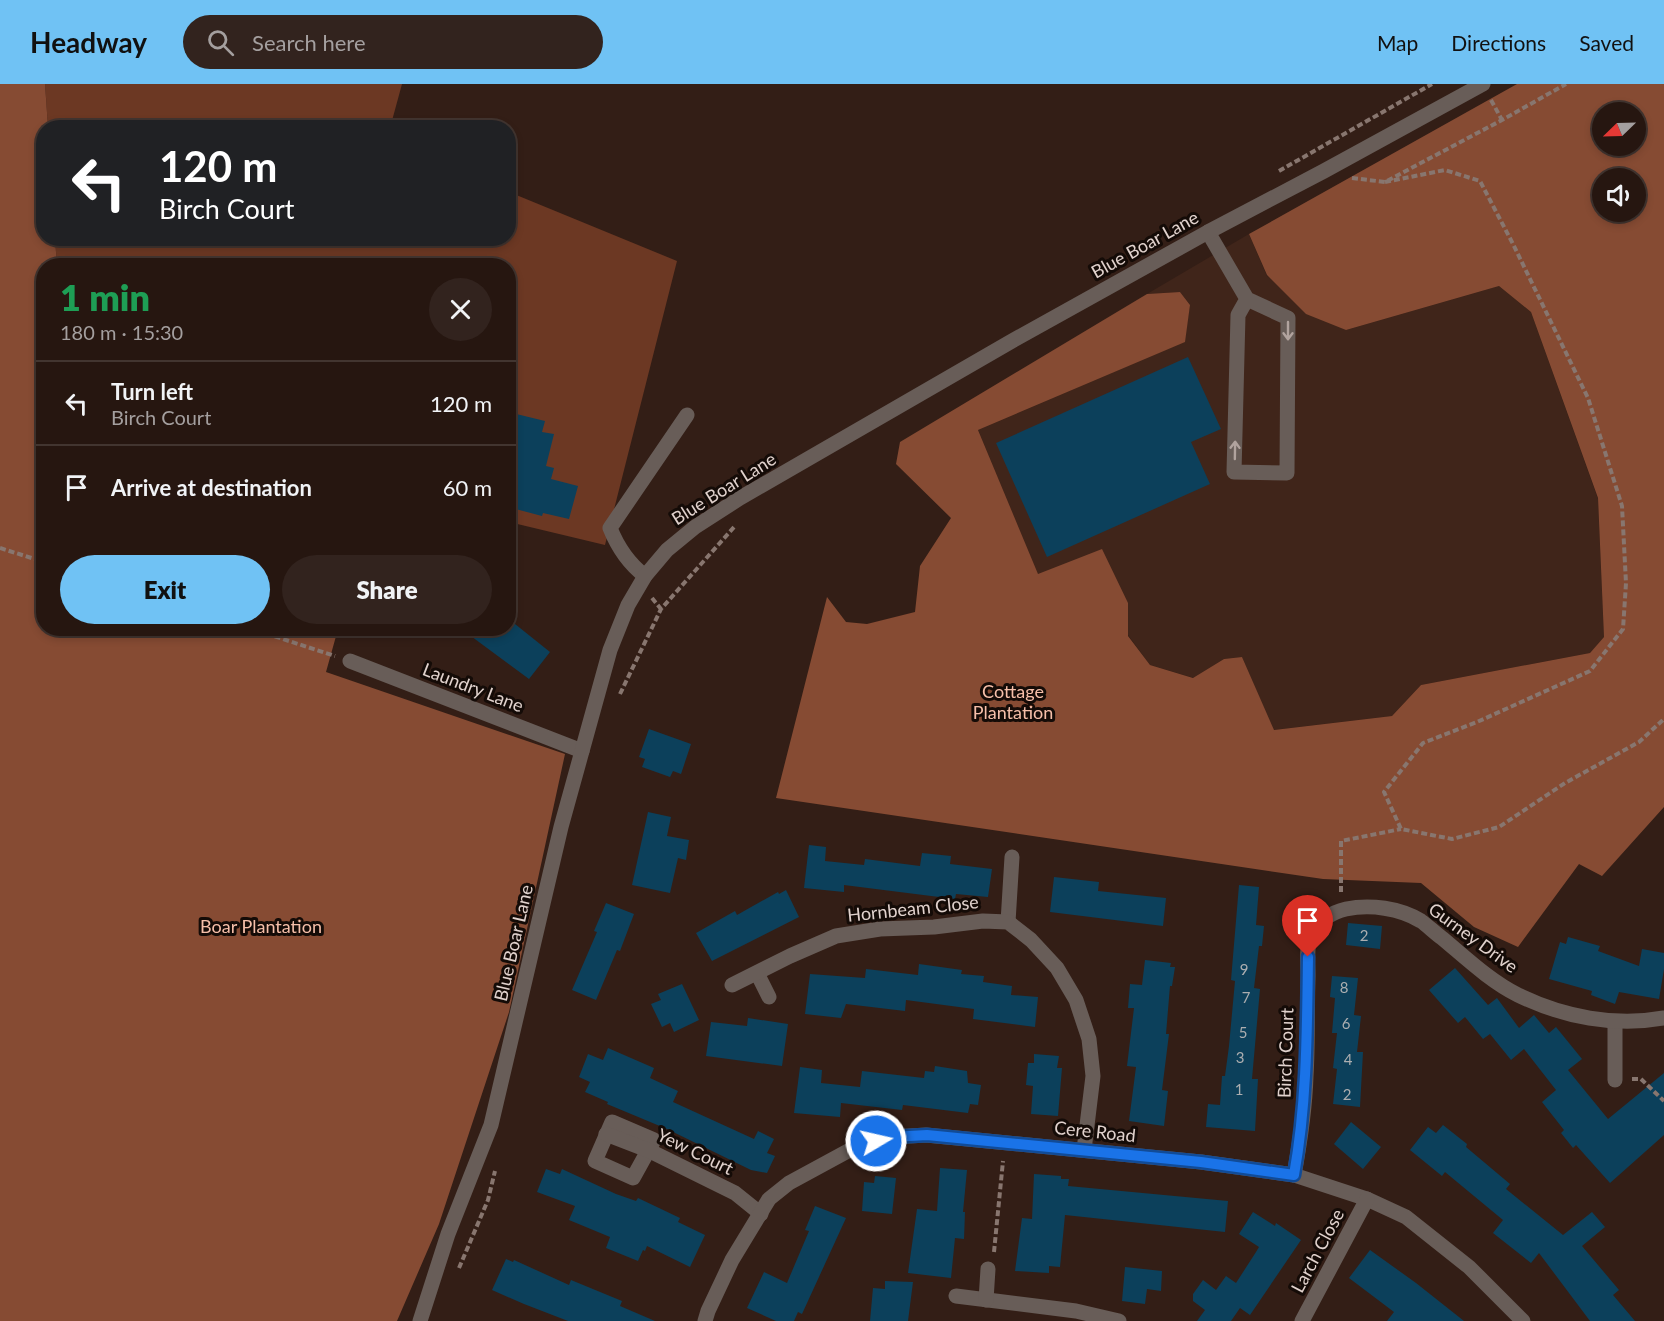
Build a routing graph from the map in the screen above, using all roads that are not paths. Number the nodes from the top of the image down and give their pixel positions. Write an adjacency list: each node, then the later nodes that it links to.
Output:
1 (1483, 84): 2 (street, Blue Boar Lane)
2 (1208, 232): 3 (street); 5 (street, Blue Boar Lane)
3 (1247, 299): 3 (street, one-way to 3)
4 (687, 415): 5 (street)
5 (645, 576): 7 (street, Blue Boar Lane)
6 (350, 661): 7 (street, Laundry Lane)
7 (582, 751): 25 (street, Blue Boar Lane)
8 (1012, 857): 10 (street)
9 (1340, 910): 15 (street, Gurney Drive); 19 (street, Birch Court)
10 (1008, 922): 11 (street, Hornbeam Close); 17 (street)
11 (757, 973): 12 (street, Hornbeam Close); 13 (street)
12 (732, 985)
13 (770, 997)
14 (1664, 1018): 15 (street, Gurney Drive)
15 (1615, 1022): 16 (street)
16 (1615, 1080)
17 (1084, 1150): 19 (street, Cere Road); 21 (street, Cere Road)
18 (650, 1151): 18 (street, Yew Court); 21 (street, Yew Court)
19 (1294, 1175): 20 (street, Cere Road)
20 (1367, 1199): 28 (street, Larch Close); 29 (street, Cere Road)
21 (760, 1214): 26 (street, Cere Road)
22 (988, 1269): 24 (street)
23 (956, 1296): 24 (street)
24 (986, 1300): 27 (street)
25 (420, 1321)
26 (705, 1321)
27 (1119, 1321)
28 (1302, 1321)
29 (1523, 1321)

